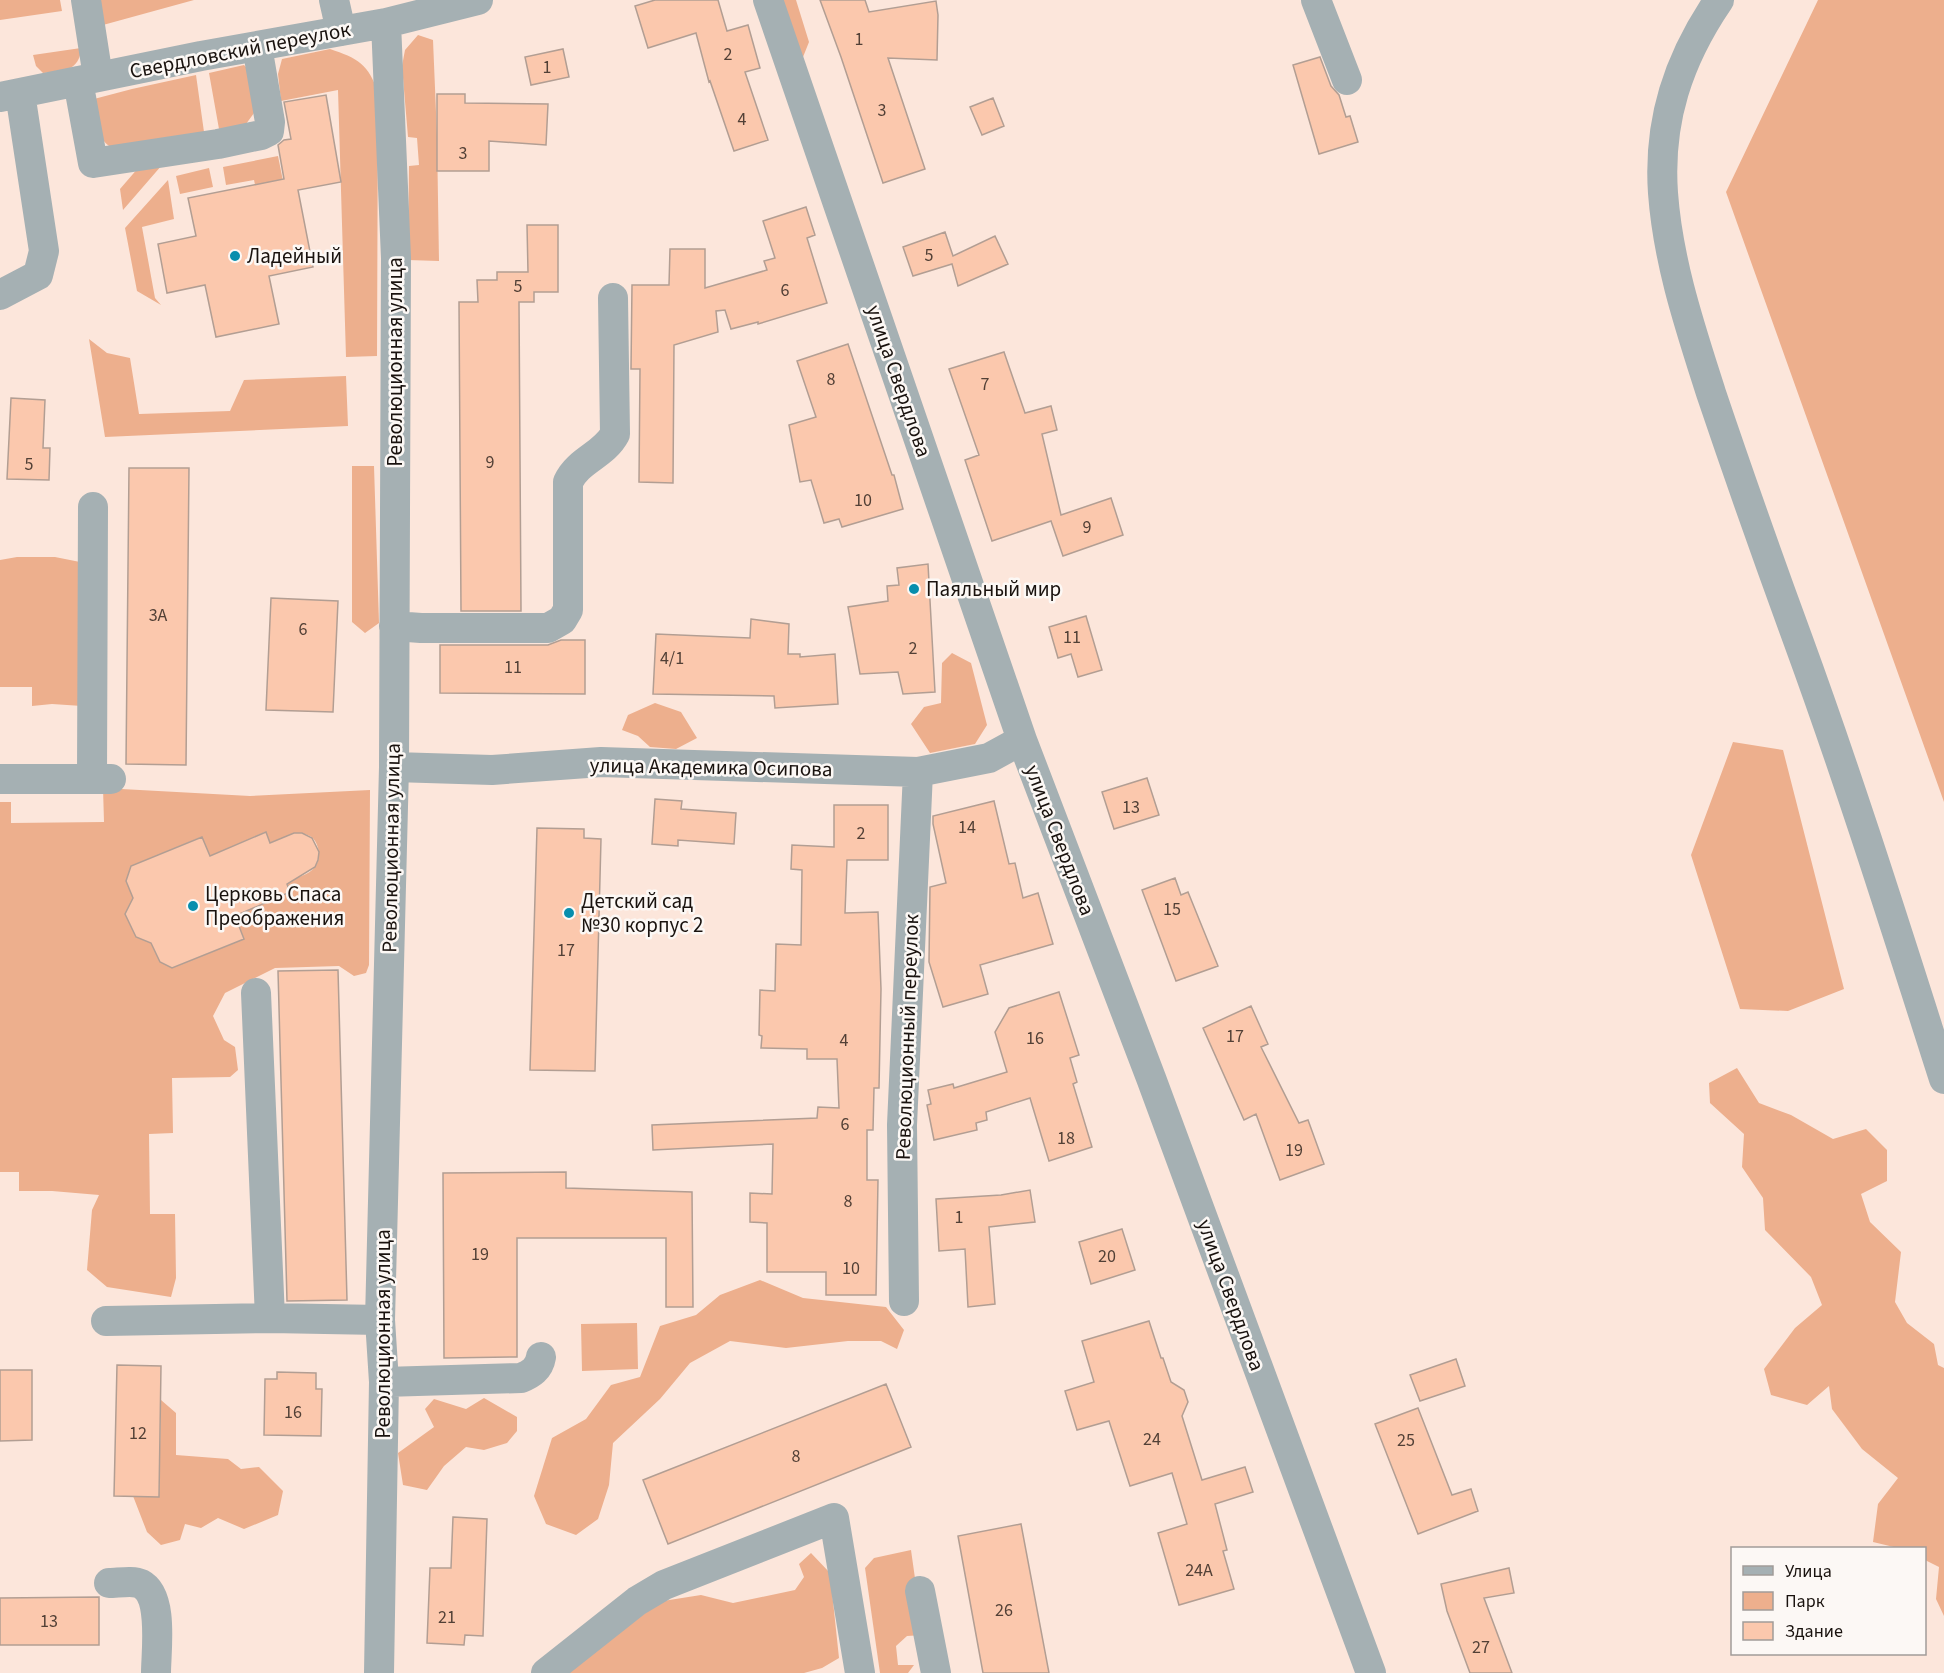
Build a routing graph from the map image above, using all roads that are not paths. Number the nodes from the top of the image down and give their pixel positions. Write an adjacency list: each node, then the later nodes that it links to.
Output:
1 (86, 0): 10 (street)
2 (334, 0): 8 (street)
3 (478, 0): 7 (street, Свердловский переулок)
4 (768, 0): 17 (street, улица Свердлова)
5 (1316, 0): 11 (street)
6 (1719, 0): 22 (street)
7 (386, 22): 8 (street, Свердловский переулок); 16 (street, Революционная улица)
8 (340, 31): 9 (street, Свердловский переулок)
9 (257, 46): 10 (street, Свердловский переулок); 10 (street)
10 (88, 79): 12 (street, Свердловский переулок)
11 (1347, 80)
12 (10, 95): 13 (street)
13 (0, 295)
14 (613, 298): 16 (street)
15 (93, 507): 20 (street)
16 (394, 626): 18 (street, Революционная улица)
17 (1022, 740): 19 (street, улица Академика Осипова); 36 (street, улица Свердлова)
18 (394, 766): 19 (street, улица Академика Осипова); 25 (street, Революционная улица)
19 (918, 772): 23 (street, Революционный переулок)
20 (0, 779)
21 (256, 993): 24 (street)
22 (1944, 1079)
23 (903, 1301)
24 (270, 1318): 25 (street); 26 (street)
25 (380, 1320): 28 (street, Революционная улица)
26 (106, 1321)
27 (541, 1358): 28 (street)
28 (384, 1382): 32 (street, Революционная улица)
29 (109, 1583): 31 (street)
30 (920, 1591): 35 (street)
31 (156, 1673)
32 (379, 1673)
33 (546, 1673): 34 (street)
34 (860, 1673)
35 (936, 1673)
36 (1371, 1673)

